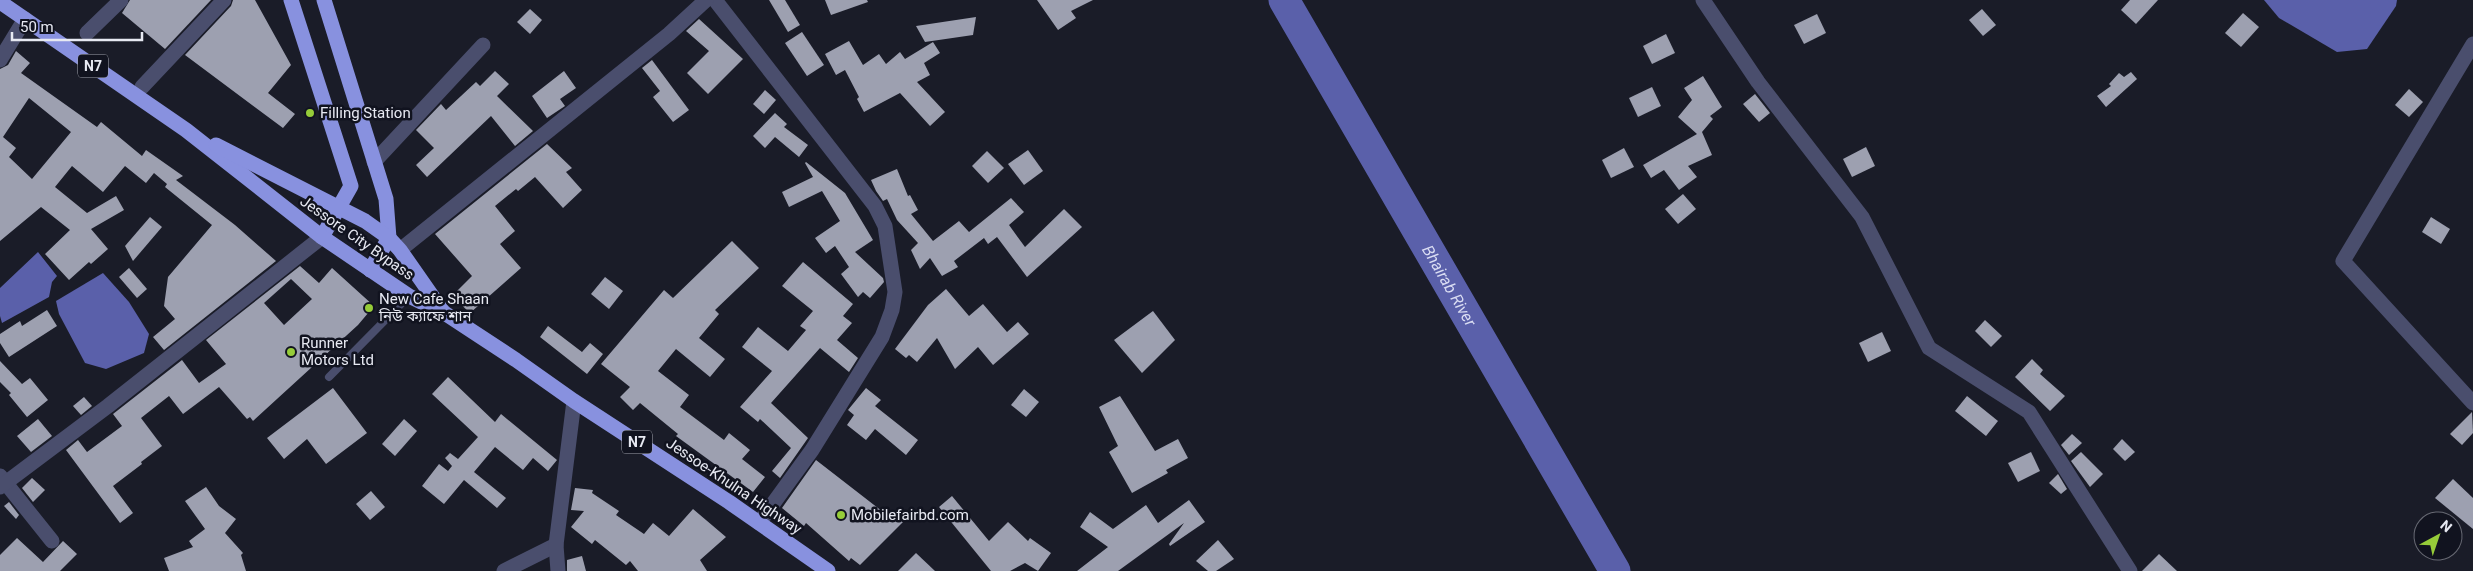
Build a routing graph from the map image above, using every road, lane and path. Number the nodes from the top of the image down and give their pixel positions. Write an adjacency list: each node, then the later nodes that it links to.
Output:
1 (121, 0): 10 (street)
2 (224, 0): 14 (street)
3 (291, 0): 17 (highway)
4 (324, 0): 16 (highway)
5 (706, 0): 20 (street)
6 (715, 0): 28 (street)
7 (1703, 0): 34 (street)
8 (0, 2): 9 (highway, Jessore City Bypass / N7)
9 (26, 19): 13 (street); 15 (highway, Jessore City Bypass / N7)
10 (87, 33)
11 (2473, 44): 26 (street)
12 (483, 45): 16 (street)
13 (0, 60)
14 (142, 87)
15 (186, 130): 17 (highway, Jessore City Bypass / N7); 18 (highway, Jessore City Bypass / N7)
16 (374, 162): 19 (highway)
17 (339, 208): 18 (highway); 19 (highway, Jessore City Bypass / N7)
18 (322, 237): 21 (highway, Jessore City Bypass / N7); 27 (street)
19 (389, 238): 20 (highway, Jessore City Bypass / N7); 21 (highway)
20 (400, 250): 23 (highway, Jessore City Bypass / N7)
21 (370, 270): 22 (highway, Jessore City Bypass / N7)
22 (409, 296): 23 (highway, Jessore City Bypass / N7); 24 (lane)
23 (446, 314): 25 (highway, Jessoe-Khulna Highway / N7)
24 (329, 377)
25 (574, 401): 28 (highway, Jessoe-Khulna Highway / N7); 30 (street)
26 (2473, 403)
27 (2, 482): 29 (street)
28 (759, 523): 33 (highway, Jessoe-Khulna Highway / N7)
29 (52, 541)
30 (556, 545): 31 (street); 32 (street)
31 (504, 571)
32 (558, 571)
33 (828, 571)
34 (2130, 571)

